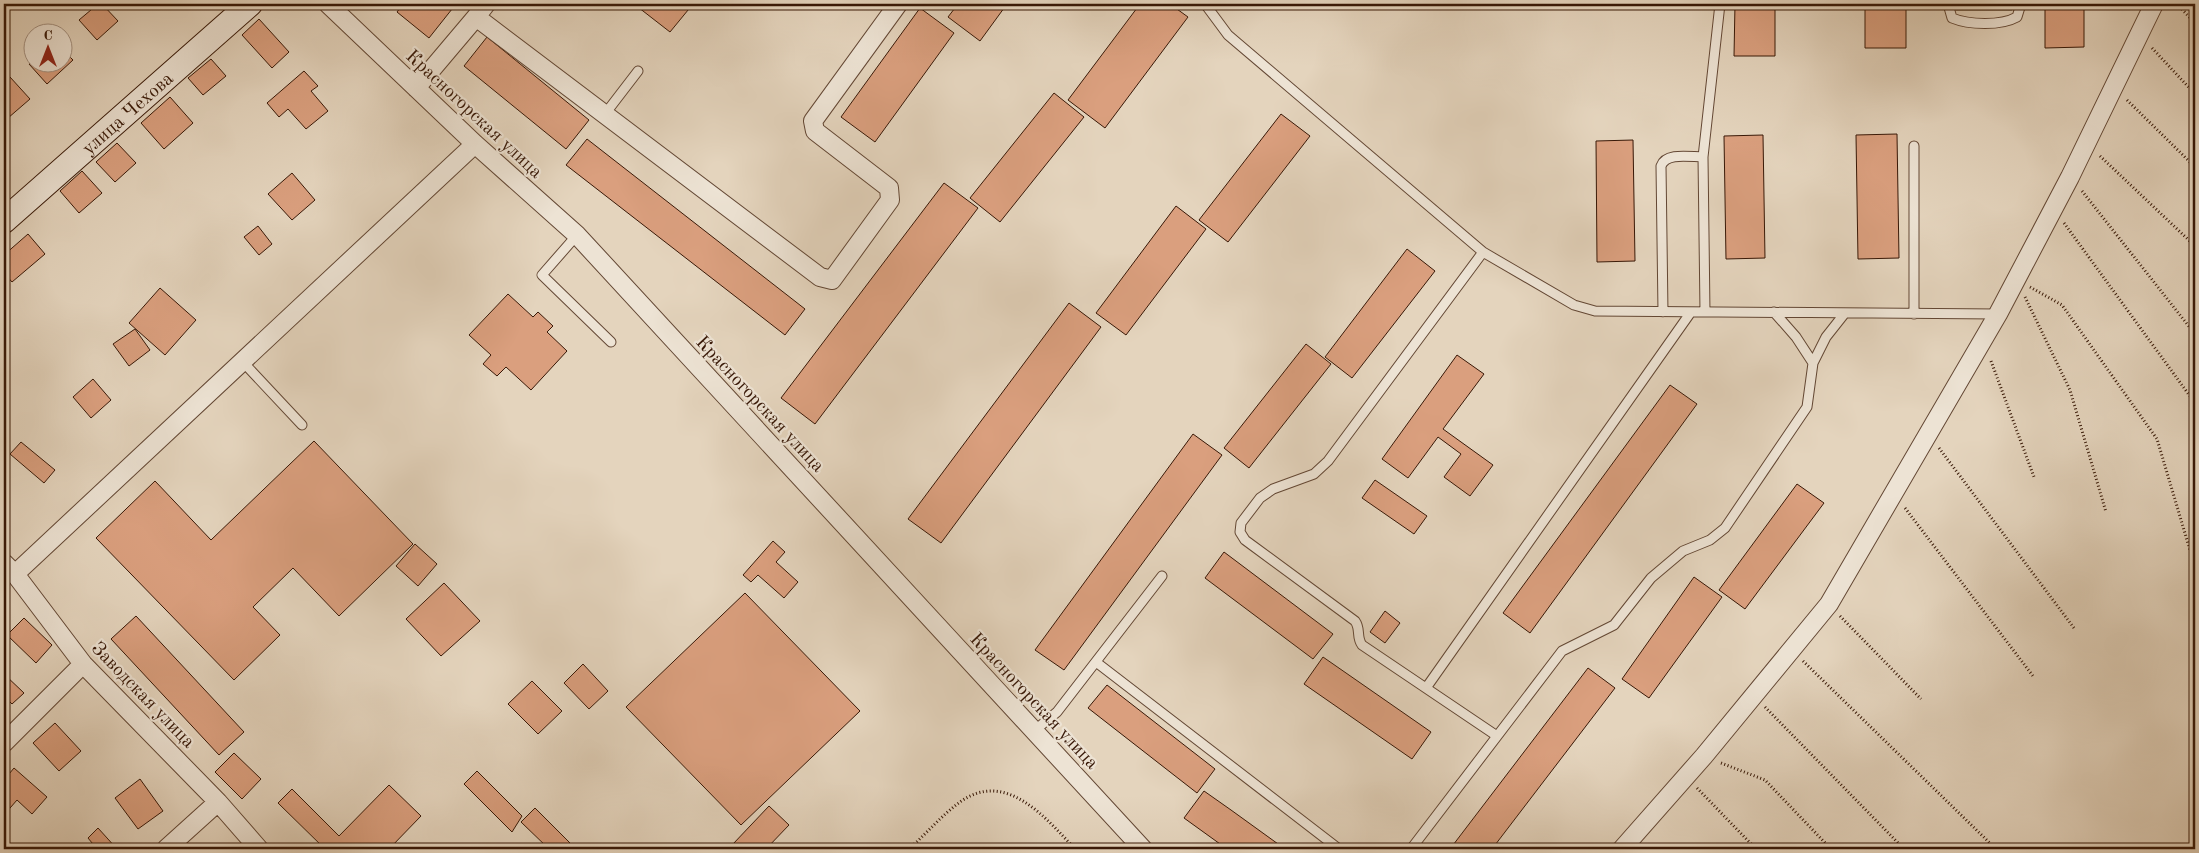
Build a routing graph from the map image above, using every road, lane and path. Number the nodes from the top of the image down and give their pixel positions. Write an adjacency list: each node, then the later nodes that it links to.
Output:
1 (250, 4): 25 (street, улица Чехова)
2 (328, 4): 15 (street, Красногорская улица)
3 (898, 4): 17 (street)
4 (1205, 4): 28 (lane)
5 (1720, 4): 21 (lane)
6 (1948, 4): 7 (lane)
7 (2021, 4)
8 (2154, 4): 12 (street)
9 (2177, 4): 11 (path)
10 (481, 11): 15 (street); 17 (street)
11 (2195, 23)
12 (2139, 35): 14 (street); 16 (path)
13 (638, 70): 17 (lane)
14 (2114, 87): 19 (street); 22 (path)
15 (416, 88): 18 (street, Красногорская улица)
16 (2195, 94)
17 (605, 114)
18 (475, 144): 26 (street, Красногорская улица); 40 (street)
19 (2086, 144): 23 (street); 27 (path)
20 (1914, 146): 35 (lane)
21 (1703, 158): 30 (lane); 32 (lane)
22 (2195, 167)
23 (2070, 177): 24 (street); 37 (path)
24 (2054, 208): 29 (street); 42 (path)
25 (4, 221)
26 (577, 235): 39 (lane); 60 (street, Красногорская улица)
27 (2195, 246)
28 (1483, 252): 30 (lane); 57 (lane)
29 (2016, 279): 36 (street); 47 (path); 48 (path)
30 (1663, 312): 31 (lane)
31 (1691, 312): 32 (lane); 57 (lane)
32 (1705, 312): 33 (lane)
33 (1774, 312): 34 (lane); 41 (lane)
34 (1845, 313): 35 (lane); 41 (lane)
35 (1914, 314): 36 (lane)
36 (1998, 314): 38 (street)
37 (2195, 334)
38 (1983, 340): 44 (street); 45 (path)
39 (611, 342)
40 (242, 361): 43 (lane); 49 (street)
41 (1813, 363): 61 (lane)
42 (2195, 403)
43 (302, 425)
44 (1928, 433): 46 (street); 52 (path)
45 (2034, 477)
46 (1894, 493): 51 (street); 56 (path)
47 (2106, 512)
48 (2195, 567)
49 (9, 568): 55 (street, Заводская улица)
50 (1162, 576): 54 (lane)
51 (1829, 604): 53 (street); 59 (path)
52 (2074, 628)
53 (1792, 650): 58 (street); 77 (path)
54 (1096, 662): 60 (lane); 71 (lane)
55 (83, 664): 62 (street); 65 (street, Заводская улица)
56 (2032, 676)
57 (1426, 688): 61 (lane)
58 (1754, 696): 63 (street); 76 (path)
59 (1921, 699)
60 (1034, 731): 70 (street, Красногорская улица)
61 (1497, 736): 72 (lane)
62 (4, 743)
63 (1704, 756): 64 (street); 75 (path)
64 (1686, 777): 73 (street); 74 (path)
65 (218, 802): 66 (street); 67 (street, Заводская улица)
66 (166, 849)
67 (258, 849)
68 (909, 849): 69 (path)
69 (1075, 849)
70 (1144, 849)
71 (1339, 849)
72 (1411, 849)
73 (1622, 849)
74 (1756, 849)
75 (1831, 849)
76 (1904, 849)
77 (1996, 849)

